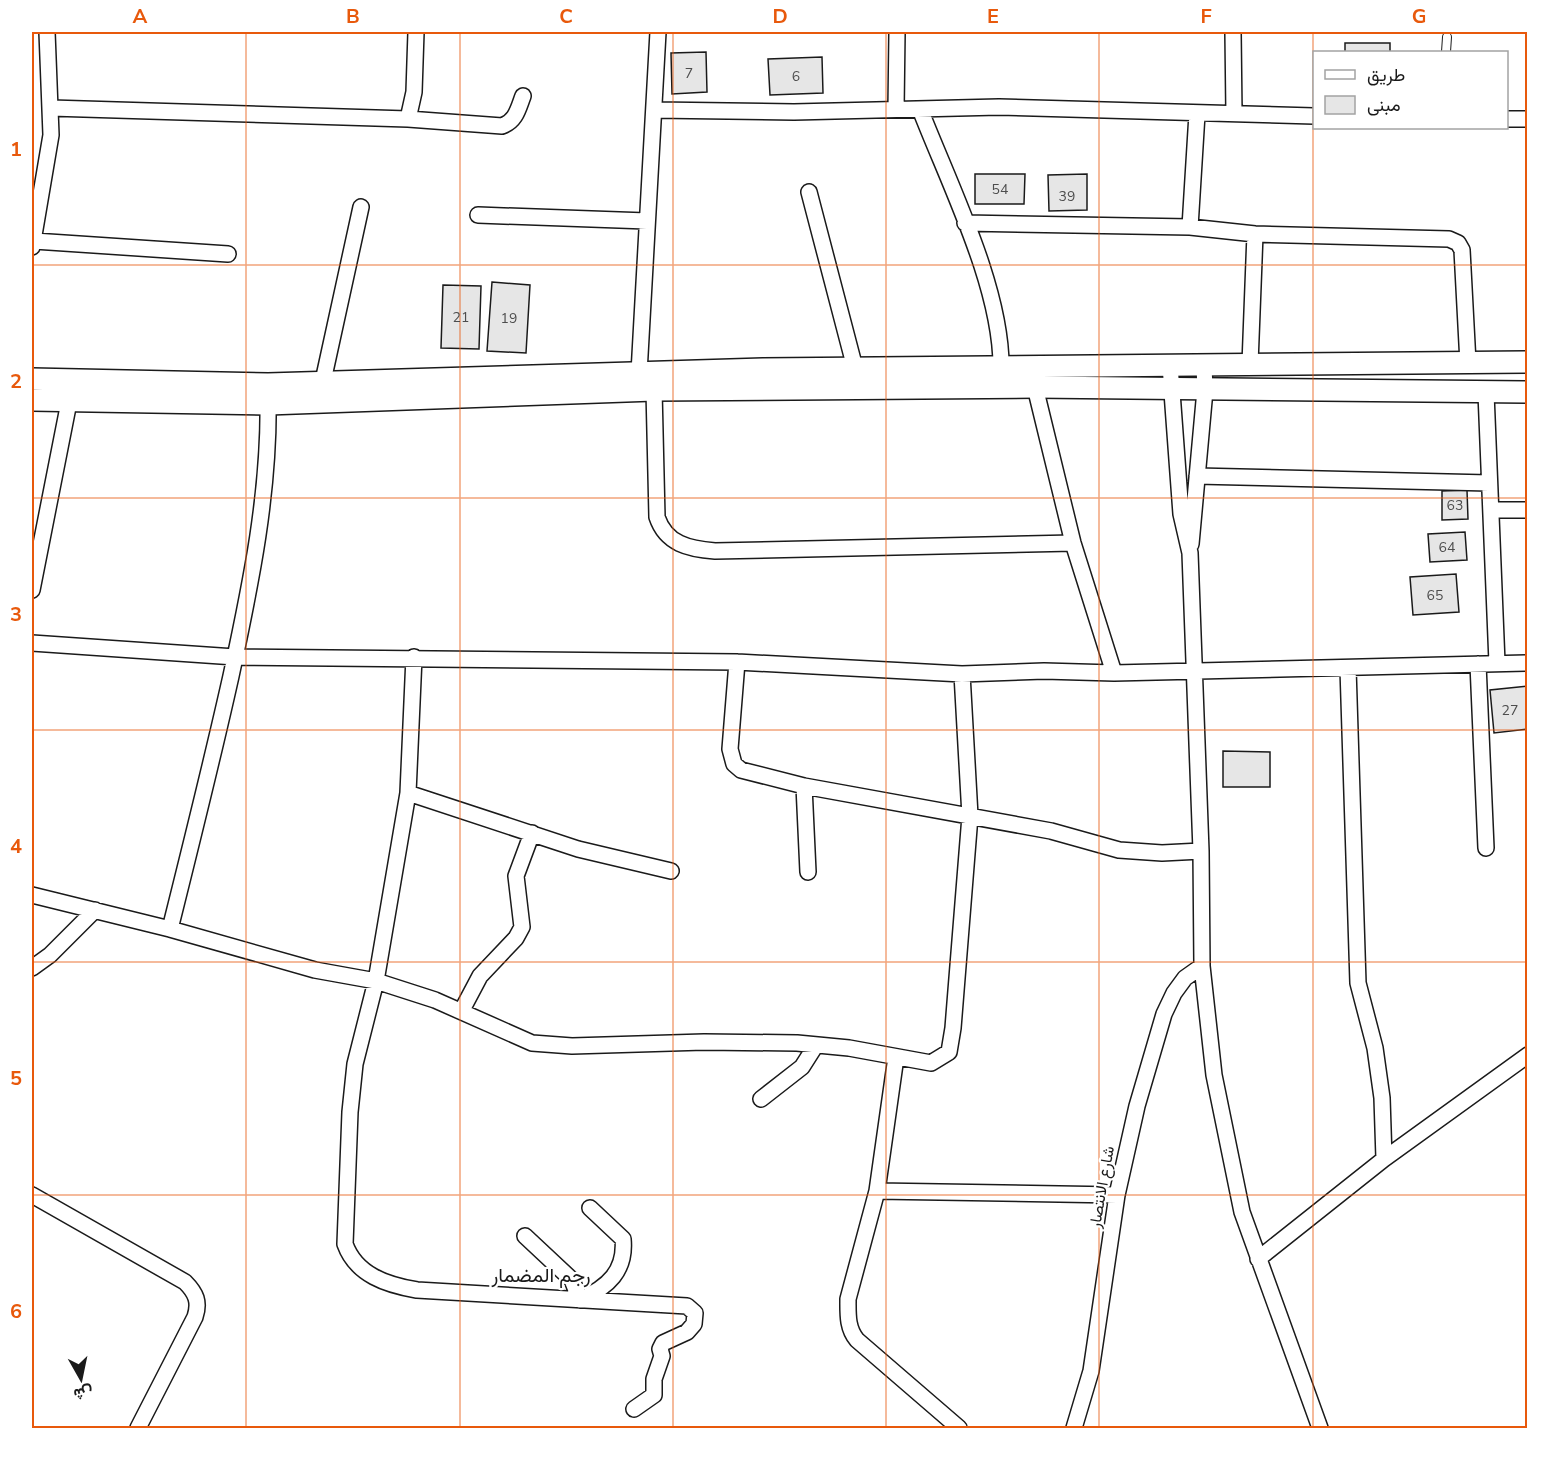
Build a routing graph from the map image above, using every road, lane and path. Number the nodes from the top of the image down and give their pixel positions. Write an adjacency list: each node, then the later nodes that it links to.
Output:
1 (47, 32): 9 (street)
2 (416, 32): 16 (street)
3 (658, 32): 11 (street)
4 (897, 32): 10 (street)
5 (1233, 32): 14 (street)
6 (1446, 37): 7 (lane)
7 (1446, 51)
8 (523, 96): 16 (street)
9 (51, 108): 16 (street); 19 (street)
10 (896, 109): 11 (street); 12 (street)
11 (655, 110): 23 (street)
12 (920, 110): 13 (street); 24 (street)
13 (1197, 114): 14 (street); 25 (street)
14 (1234, 114): 15 (street)
15 (1313, 116)
16 (408, 118)
17 (1508, 119): 18 (street)
18 (1527, 119)
19 (36, 192): 27 (street)
20 (809, 192): 35 (street)
21 (361, 207): 38 (street)
22 (478, 215): 23 (street)
23 (647, 221): 36 (street)
24 (965, 223): 25 (street); 33 (street)
25 (1190, 227): 26 (street)
26 (1255, 234): 30 (street); 31 (street)
27 (32, 244): 28 (street)
28 (228, 254)
29 (1527, 362): 30 (street)
30 (1468, 363): 31 (street)
31 (1250, 364): 34 (street)
32 (1170, 365): 33 (street); 34 (street); 40 (street)
33 (1001, 366): 35 (street)
34 (1204, 366): 42 (street)
35 (855, 368): 36 (street)
36 (639, 373): 38 (street)
37 (32, 379): 45 (street)
38 (323, 381): 45 (street)
39 (1035, 387): 40 (street); 41 (street); 52 (street)
40 (1172, 387): 42 (street); 53 (street)
41 (654, 390): 45 (street); 52 (street)
42 (1205, 390): 44 (street); 48 (street)
43 (1527, 392): 44 (street)
44 (1486, 393): 49 (street)
45 (268, 394): 47 (street); 56 (street)
46 (32, 400): 47 (street)
47 (69, 402): 54 (street)
48 (1197, 476): 49 (street); 53 (street)
49 (1489, 483): 50 (street)
50 (1491, 510): 51 (street); 59 (street)
51 (1527, 510)
52 (1073, 543): 64 (street)
53 (1190, 553): 63 (street)
54 (32, 590)
55 (32, 643): 56 (street)
56 (235, 657): 57 (street); 76 (street)
57 (414, 657): 58 (street); 67 (street)
58 (737, 662): 65 (street); 66 (street)
59 (1497, 663): 60 (street); 61 (street)
60 (1527, 663)
61 (1478, 664): 62 (street); 70 (street)
62 (1348, 668): 63 (street); 85 (street)
63 (1192, 669): 64 (street); 71 (street)
64 (1114, 673): 65 (street)
65 (962, 674): 68 (street)
66 (804, 786): 68 (street); 73 (street)
67 (408, 793): 69 (street); 79 (street)
68 (970, 816): 71 (street); 83 (street)
69 (532, 833): 72 (street); 80 (street)
70 (1486, 848)
71 (1201, 851): 77 (street)
72 (671, 871)
73 (808, 872)
74 (32, 895): 75 (street)
75 (95, 910): 76 (street); 78 (street)
76 (170, 929): 79 (street)
77 (1202, 966): 88 (street, شارع الانتصار); 91 (street)
78 (32, 968)
79 (376, 981): 80 (street); 92 (street)
80 (462, 1010): 81 (street)
81 (816, 1045): 83 (street); 84 (street)
82 (1527, 1055): 85 (street)
83 (896, 1057): 86 (street)
84 (761, 1099)
85 (1384, 1159): 91 (street)
86 (877, 1191): 88 (street); 95 (street)
87 (32, 1195): 94 (street)
88 (1117, 1195): 96 (street, شارع الانتصار)
89 (590, 1208): 92 (street)
90 (525, 1236): 92 (street)
91 (1258, 1259): 97 (street)
92 (580, 1300): 93 (street)
93 (634, 1409)
94 (138, 1428)
95 (959, 1428)
96 (1074, 1428)
97 (1320, 1428)

